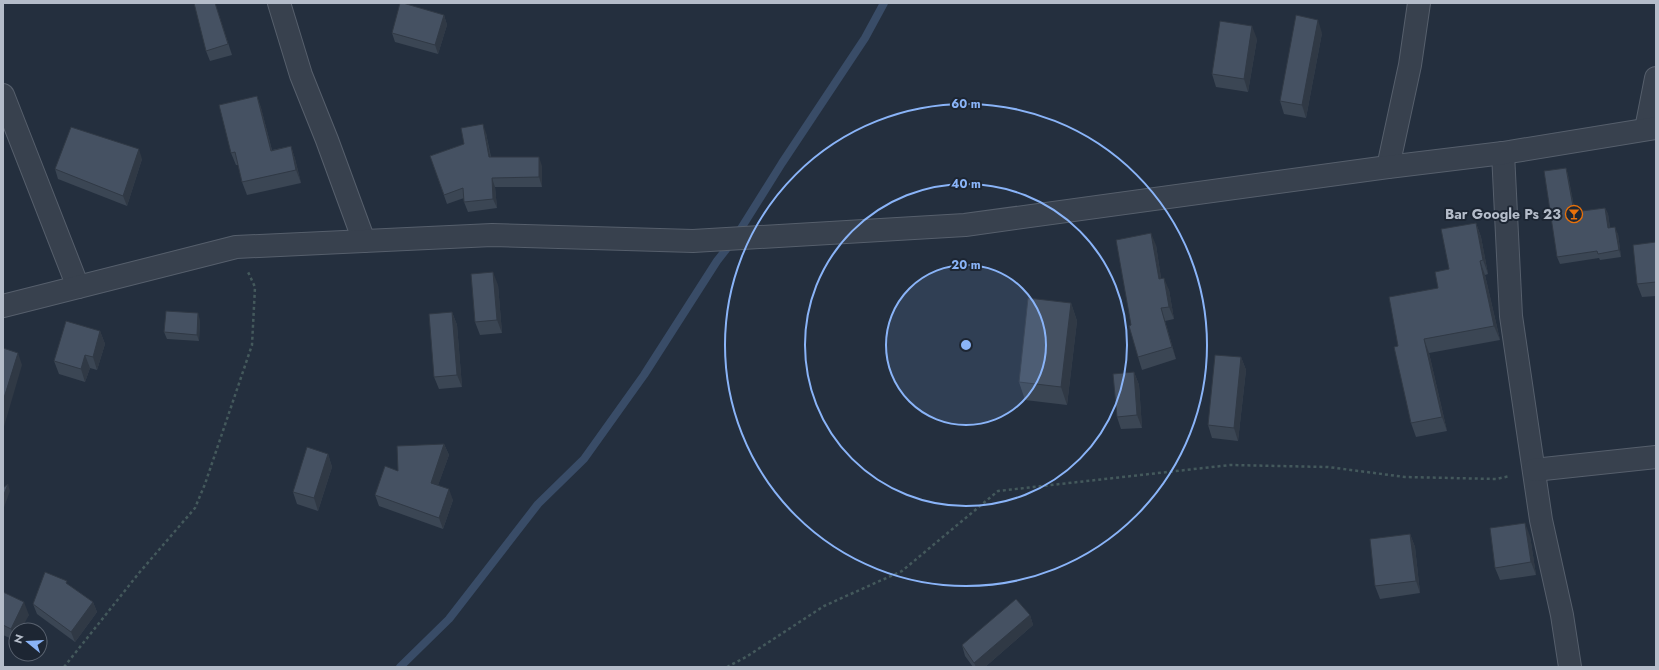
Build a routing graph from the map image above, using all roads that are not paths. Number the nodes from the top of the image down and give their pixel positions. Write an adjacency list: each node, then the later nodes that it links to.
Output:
1 (279, 3): 8 (street)
2 (1418, 3): 7 (street)
3 (1656, 78): 5 (street)
4 (3, 95): 9 (street)
5 (1651, 128): 6 (street)
6 (1503, 153): 7 (street); 12 (street)
7 (1388, 167): 8 (street)
8 (364, 241): 9 (street)
9 (78, 287): 10 (street)
10 (3, 306)
11 (1656, 457): 12 (street)
12 (1534, 470): 13 (street)
13 (1570, 667)

